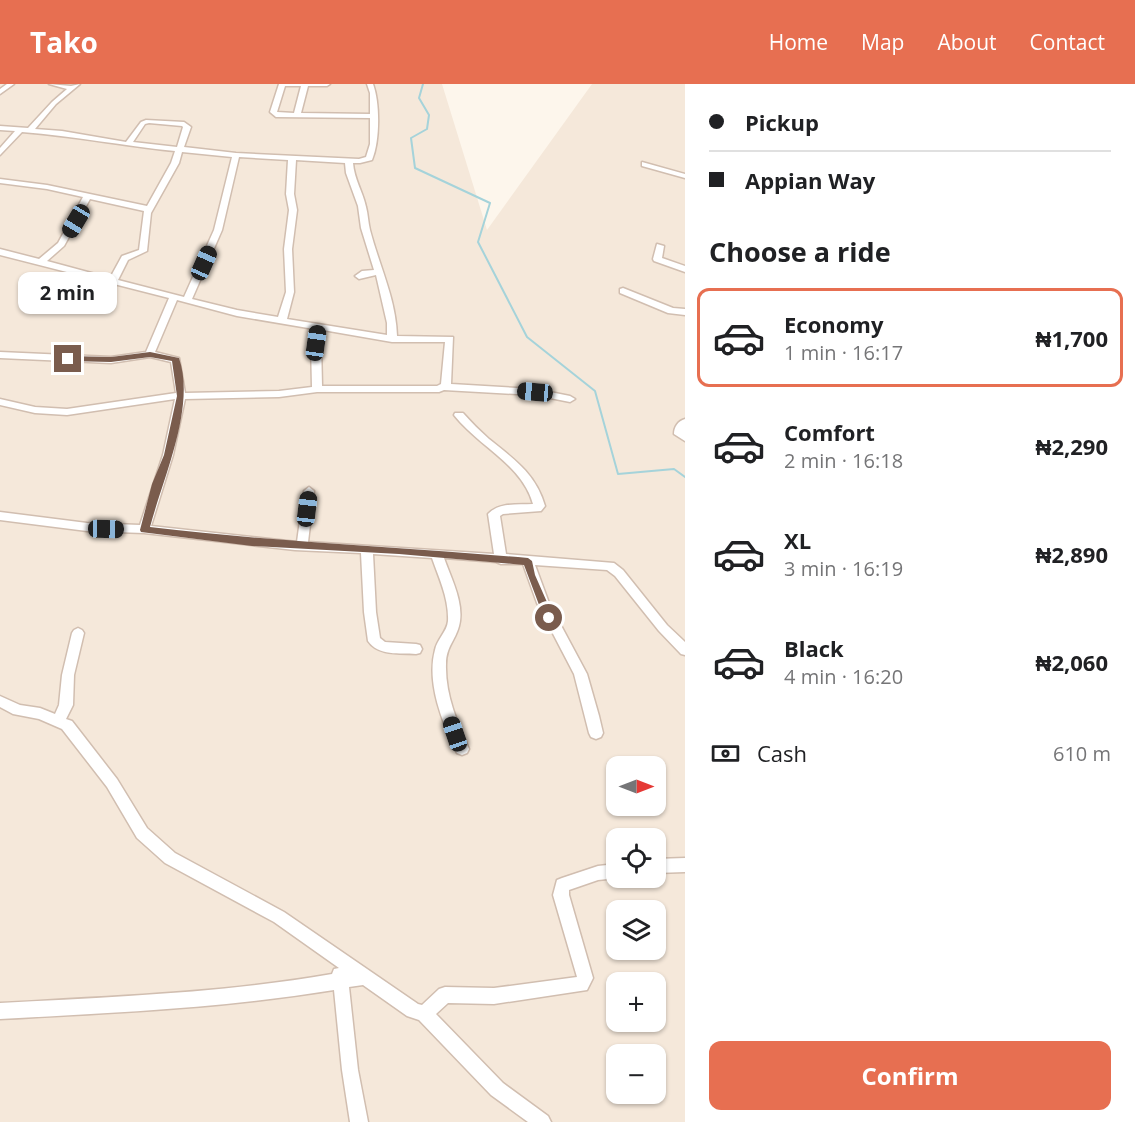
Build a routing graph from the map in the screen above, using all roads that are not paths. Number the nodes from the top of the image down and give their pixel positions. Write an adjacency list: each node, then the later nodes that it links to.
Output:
1 (11, 84): 8 (street)
2 (52, 84): 7 (street)
3 (283, 84): 4 (street); 9 (street)
4 (305, 84): 5 (street); 9 (street)
5 (327, 84)
6 (370, 84): 10 (street)
7 (74, 86): 13 (street)
8 (0, 92)
9 (297, 116): 10 (street)
10 (373, 116): 19 (street)
11 (0, 128): 12 (street)
12 (21, 129): 13 (street); 16 (street)
13 (30, 130): 14 (street)
14 (128, 144): 15 (street); 15 (street)
15 (179, 148): 17 (street); 24 (street)
16 (0, 153)
17 (236, 155): 18 (street); 34 (street)
18 (292, 159): 19 (street); 36 (street)
19 (349, 162): 29 (street)
20 (645, 164): 21 (street)
21 (685, 176)
22 (0, 181): 23 (street)
23 (88, 196): 24 (street); 27 (street)
24 (148, 209): 31 (street)
25 (660, 246): 28 (street)
26 (0, 252): 27 (street)
27 (40, 263): 31 (street)
28 (685, 269)
29 (380, 272): 30 (street); 38 (street)
30 (359, 276)
31 (113, 281): 33 (street)
32 (623, 291): 35 (street)
33 (173, 298): 34 (street); 39 (street)
34 (187, 301): 36 (street)
35 (685, 312)
36 (282, 320): 37 (street)
37 (319, 327): 38 (street); 42 (street)
38 (392, 339): 41 (street)
39 (150, 354): 40 (street); 43 (street)
40 (0, 355)
41 (444, 387): 42 (street); 44 (street)
42 (317, 389): 43 (street)
43 (181, 396): 45 (street); 51 (street)
44 (570, 399)
45 (0, 402)
46 (459, 415): 55 (street)
47 (685, 422): 48 (street)
48 (685, 438)
49 (309, 491): 52 (street)
50 (0, 516): 51 (street)
51 (144, 530): 52 (street)
52 (302, 546): 53 (street)
53 (367, 549): 54 (street); 58 (street)
54 (437, 554): 55 (street); 63 (street)
55 (501, 560): 56 (street)
56 (528, 561): 59 (street); 62 (street)
57 (78, 633): 61 (street)
58 (416, 649)
59 (685, 650)
60 (0, 701): 61 (street)
61 (58, 721): 67 (street)
62 (596, 733)
63 (462, 749)
64 (685, 864): 65 (street)
65 (666, 865)
66 (606, 872): 71 (street)
67 (342, 962): 68 (street); 69 (street)
68 (364, 977): 69 (street); 71 (street)
69 (340, 982): 70 (street); 72 (street)
70 (0, 1011)
71 (424, 1014): 73 (street)
72 (359, 1122)
73 (542, 1122)

